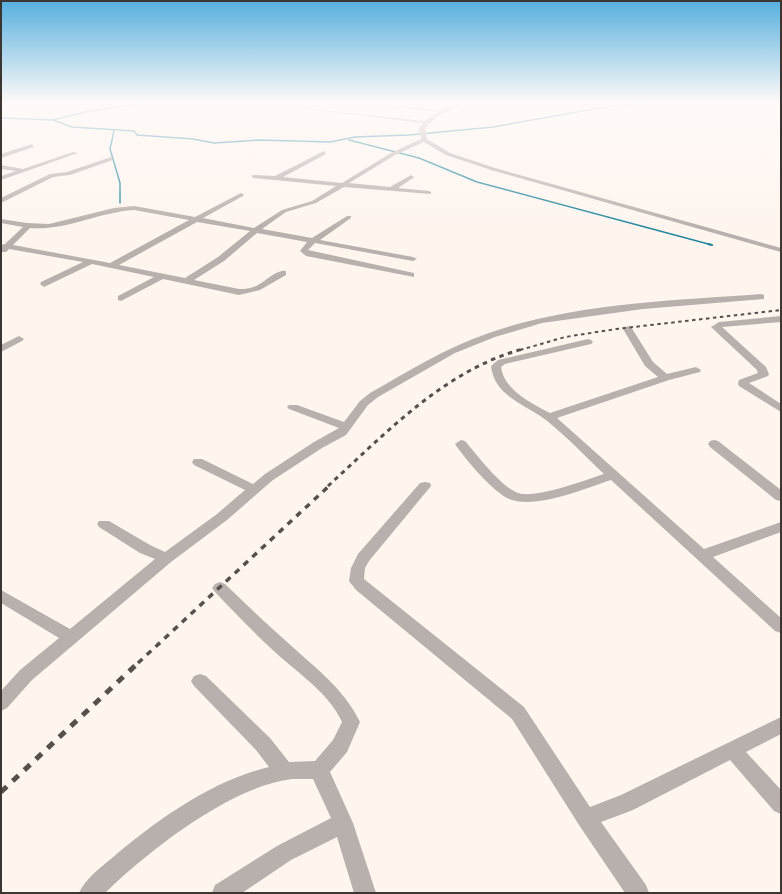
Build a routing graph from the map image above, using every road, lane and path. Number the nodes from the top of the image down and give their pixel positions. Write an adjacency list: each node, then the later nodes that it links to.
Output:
1 (414, 145): 15 (street)
2 (432, 145): 27 (street)
3 (32, 146): 6 (street)
4 (75, 153): 9 (street)
5 (324, 153): 14 (street)
6 (1, 156)
7 (111, 159): 10 (street)
8 (1, 167): 9 (street)
9 (23, 170): 10 (street); 13 (street)
10 (52, 176): 19 (street)
11 (254, 176): 14 (street)
12 (411, 177): 16 (street)
13 (1, 178)
14 (275, 179): 15 (street)
15 (342, 185): 16 (street); 24 (street)
16 (392, 189): 17 (street)
17 (429, 193)
18 (241, 195): 21 (street)
19 (1, 201)
20 (349, 217): 25 (street)
21 (196, 219): 23 (street); 24 (street); 30 (street)
22 (1, 221): 23 (street)
23 (30, 224): 26 (street)
24 (256, 230): 25 (street); 34 (street)
25 (314, 240): 28 (street); 33 (street)
26 (3, 249): 29 (street)
27 (781, 250)
28 (412, 259)
29 (91, 261): 30 (street); 35 (street)
30 (112, 265): 32 (street)
31 (283, 273): 34 (street)
32 (164, 275): 34 (street); 37 (street)
33 (411, 275)
34 (188, 280)
35 (44, 284)
36 (762, 297): 48 (street)
37 (121, 298)
38 (781, 319): 46 (street)
39 (628, 329): 44 (street)
40 (19, 339): 42 (street)
41 (588, 342): 47 (street)
42 (1, 349)
43 (696, 370): 44 (street)
44 (664, 378): 47 (street)
45 (294, 406): 48 (street)
46 (781, 409)
47 (549, 417): 52 (street)
48 (346, 427): 54 (street)
49 (461, 444): 52 (street)
50 (714, 444): 55 (street)
51 (198, 462): 54 (street)
52 (615, 475): 58 (street)
53 (425, 486): 71 (street)
54 (255, 490): 59 (street)
55 (781, 496)
56 (104, 524): 59 (street)
57 (781, 527): 58 (street)
58 (702, 555): 62 (street)
59 (166, 558): 63 (street)
60 (220, 588): 68 (street)
61 (1, 596): 63 (street)
62 (781, 627)
63 (70, 637): 65 (street)
64 (200, 681): 69 (street)
65 (1, 703)
66 (781, 725): 67 (street)
67 (732, 749): 70 (street); 71 (street)
68 (319, 770): 69 (street); 72 (street)
69 (285, 772): 73 (street)
70 (781, 804)
71 (586, 818): 76 (street)
72 (343, 822): 74 (street); 75 (street)
73 (90, 893)
74 (223, 893)
75 (365, 893)
76 (638, 893)

